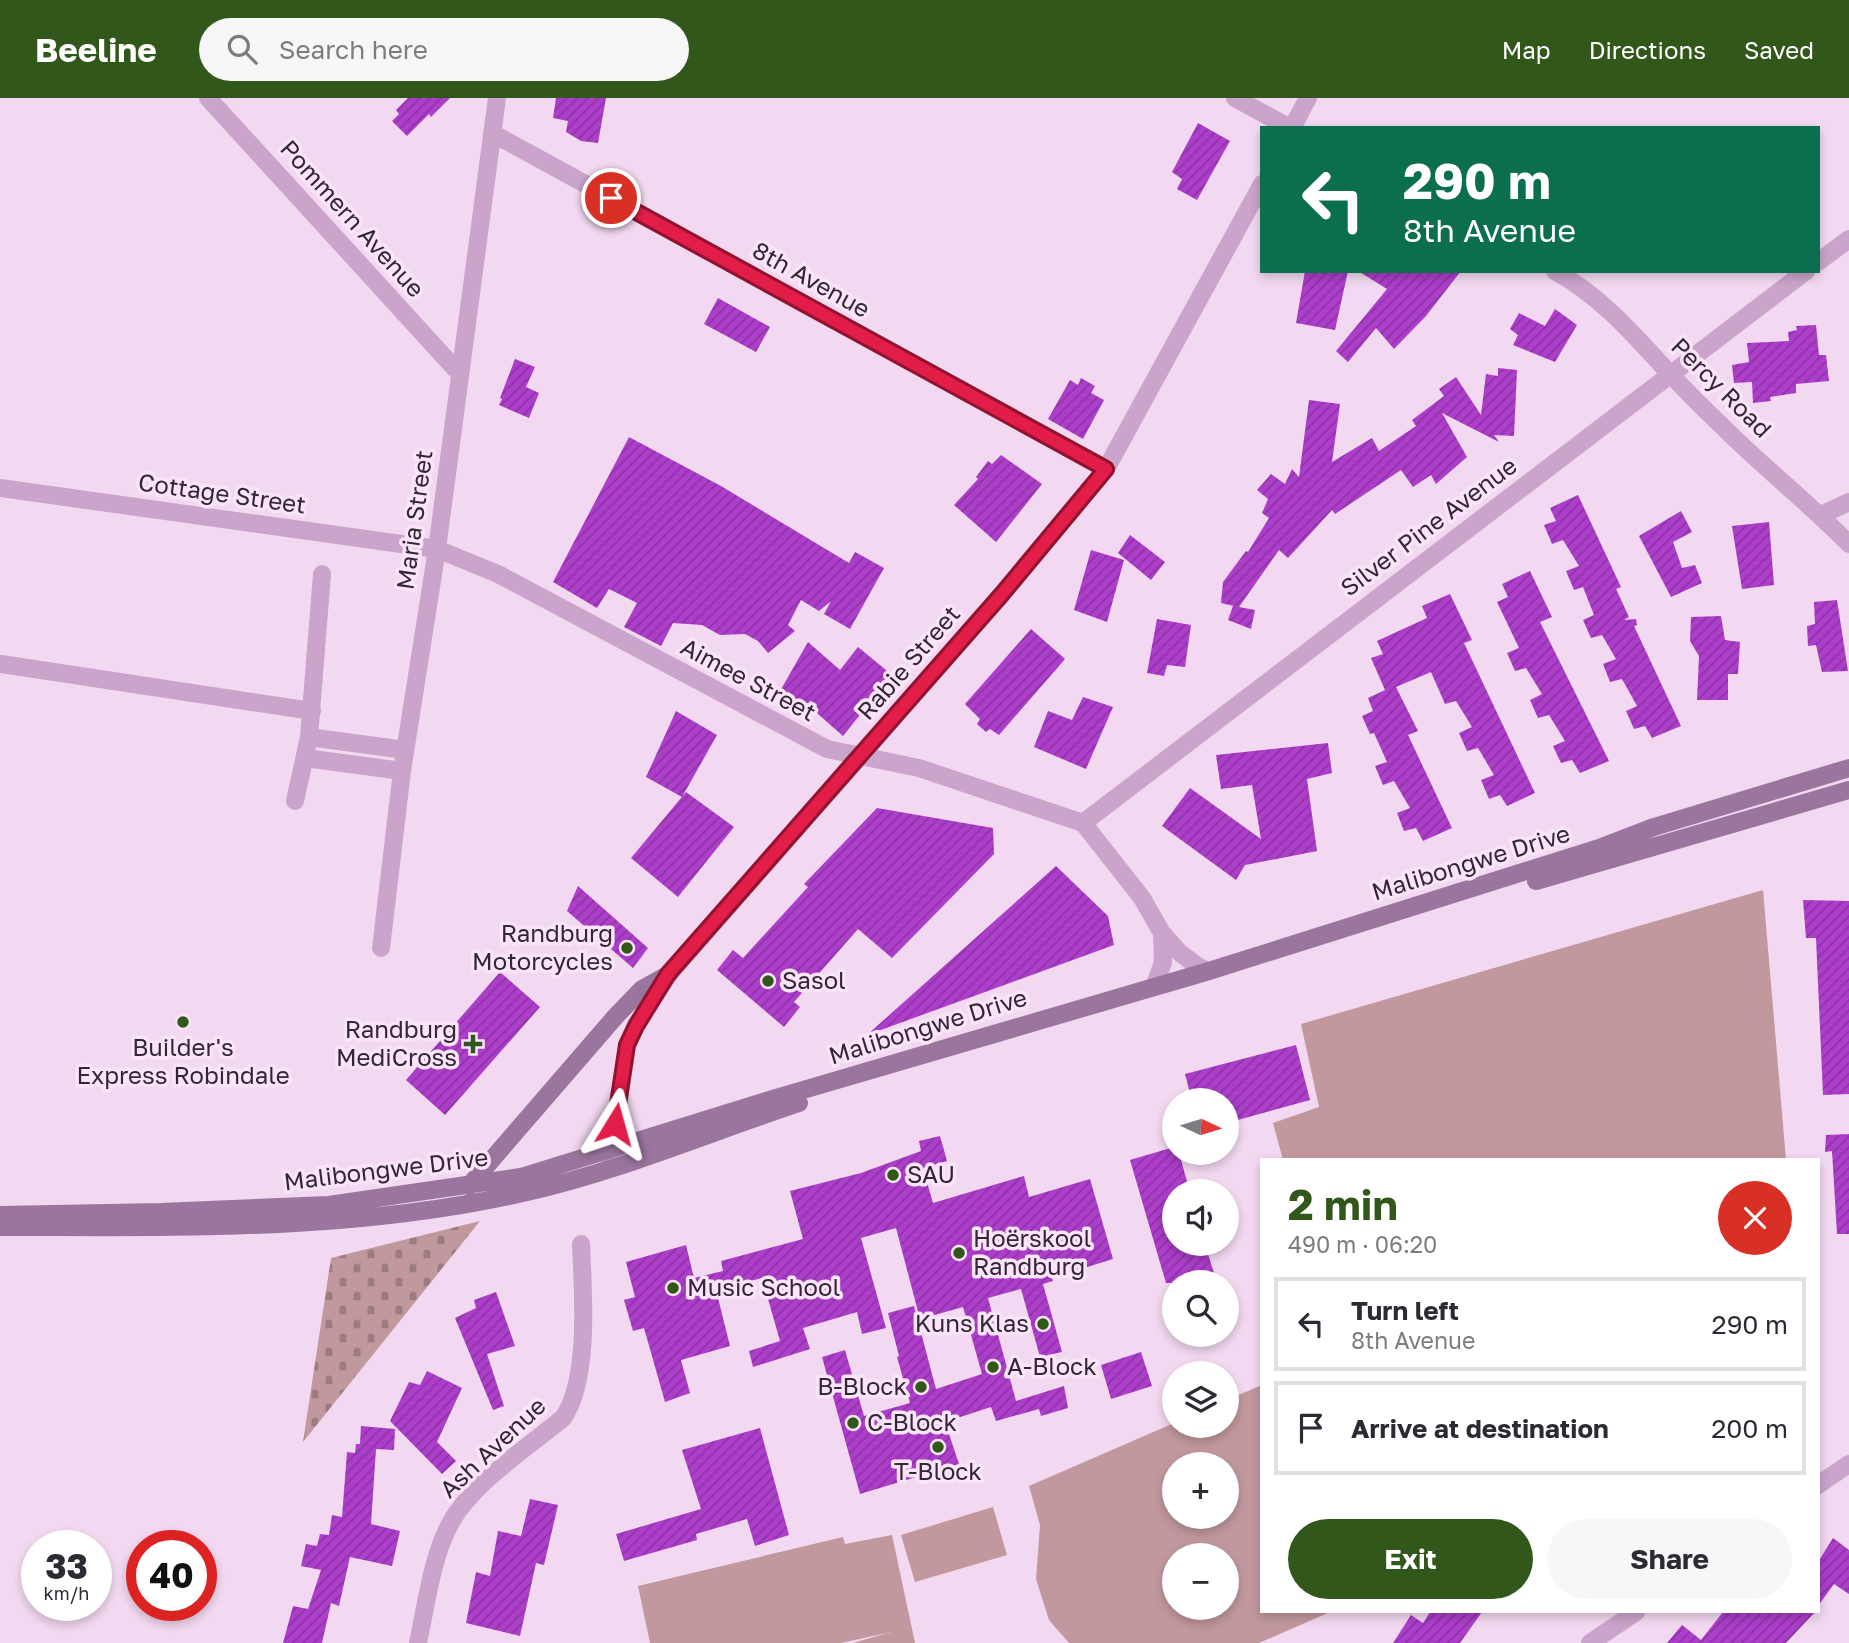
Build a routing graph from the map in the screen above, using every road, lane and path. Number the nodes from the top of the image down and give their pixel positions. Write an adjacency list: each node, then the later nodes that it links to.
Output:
1 (208, 98): 13 (street, Pommern Avenue)
2 (497, 98): 7 (street, Maria Street)
3 (1235, 98): 5 (street)
4 (1308, 98): 6 (street)
5 (1287, 126)
6 (1292, 126)
7 (492, 134): 13 (street, Maria Street); 15 (street, 8th Avenue)
8 (1260, 188): 15 (street, Rabie Street)
9 (1849, 239): 10 (street)
10 (1820, 261)
11 (1558, 273): 14 (street, Percy Road)
12 (1803, 273): 14 (street, Silver Pine Avenue)
13 (459, 373): 20 (street, Maria Street)
14 (1671, 375): 18 (street, Percy Road); 32 (street, Silver Pine Avenue)
15 (1106, 469): 26 (street, Rabie Street)
16 (0, 488): 20 (street, Cottage Street)
17 (1849, 502): 18 (street)
18 (1821, 515): 19 (street, Percy Road)
19 (1849, 544)
20 (437, 549): 25 (street, Maria Street); 26 (street, Aimee Street)
21 (322, 574): 23 (street)
22 (0, 665): 23 (street)
23 (312, 711): 24 (street)
24 (309, 737): 25 (street); 27 (street)
25 (405, 750): 29 (street, Maria Street)
26 (859, 757): 32 (street, Aimee Street); 36 (street, Rabie Street)
27 (305, 758): 29 (street); 31 (street)
28 (1849, 768): 35 (main road, Malibongwe Drive)
29 (402, 771): 34 (street, Maria Street)
30 (1849, 790): 39 (main road, Malibongwe Drive)
31 (295, 801)
32 (1083, 823): 33 (street)
33 (1162, 933): 35 (street); 37 (street)
34 (381, 948)
35 (1209, 971): 37 (main road, Malibongwe Drive)
36 (668, 974): 38 (street, Rabie Street); 40 (main road)
37 (1155, 985): 38 (main road, Malibongwe Drive)
38 (612, 1150): 39 (street, Rabie Street); 40 (main road, Malibongwe Drive)
39 (609, 1169): 42 (main road, Malibongwe Drive)
40 (469, 1186): 41 (main road, Malibongwe Drive)
41 (0, 1215)
42 (0, 1227)
43 (581, 1244): 47 (street, Ash Avenue)
44 (1849, 1464): 45 (street)
45 (1820, 1484)
46 (1635, 1613): 48 (street)
47 (418, 1643)
48 (1590, 1643)

